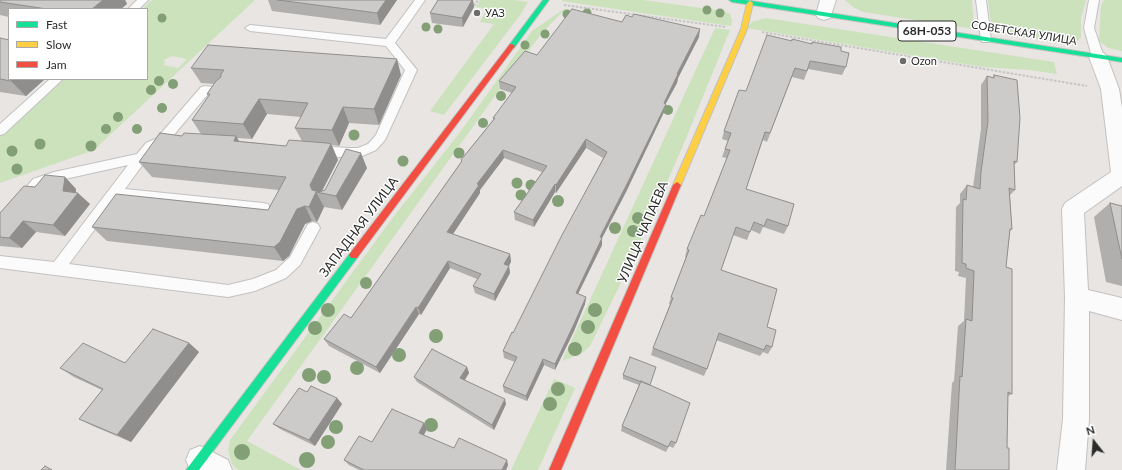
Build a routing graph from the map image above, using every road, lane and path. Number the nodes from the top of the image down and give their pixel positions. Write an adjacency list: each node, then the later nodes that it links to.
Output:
1 (143, 0): 11 (lane)
2 (420, 0): 15 (lane)
3 (478, 0): 9 (path)
4 (732, 0): 8 (street, СОВЕТСКАЯ УЛИЦА / 68Н-053)
5 (981, 0): 14 (lane)
6 (1094, 0): 16 (lane)
7 (546, 1): 13 (path); 37 (street, ЗАПАДНАЯ УЛИЦА)
8 (750, 3): 10 (street, СОВЕТСКАЯ УЛИЦА / 68Н-053); 13 (street, УЛИЦА ЧАПАЕВА)
9 (474, 6)
10 (826, 7): 14 (street, СОВЕТСКАЯ УЛИЦА / 68Н-053)
11 (134, 8)
12 (250, 28): 15 (lane)
13 (744, 29): 19 (path); 38 (street, УЛИЦА ЧАПАЕВА)
14 (986, 40): 16 (street, СОВЕТСКАЯ УЛИЦА / 68Н-053)
15 (389, 43): 25 (lane)
16 (1098, 57): 17 (street, СОВЕТСКАЯ УЛИЦА / 68Н-053); 19 (street)
17 (1122, 60)
18 (56, 80): 21 (lane)
19 (1110, 89): 28 (street)
20 (223, 92): 22 (lane)
21 (0, 131)
22 (162, 140): 23 (lane); 26 (lane)
23 (178, 140)
24 (302, 150): 25 (lane)
25 (349, 154): 27 (lane)
26 (140, 158): 29 (lane); 32 (lane)
27 (342, 167)
28 (1122, 175): 35 (street)
29 (114, 193): 30 (lane); 34 (lane)
30 (263, 208)
31 (313, 228): 34 (lane)
32 (0, 230)
33 (0, 262): 34 (lane)
34 (57, 269)
35 (1078, 297): 36 (street); 39 (street)
36 (1122, 309)
37 (203, 467)
38 (555, 470)
39 (1071, 470)

